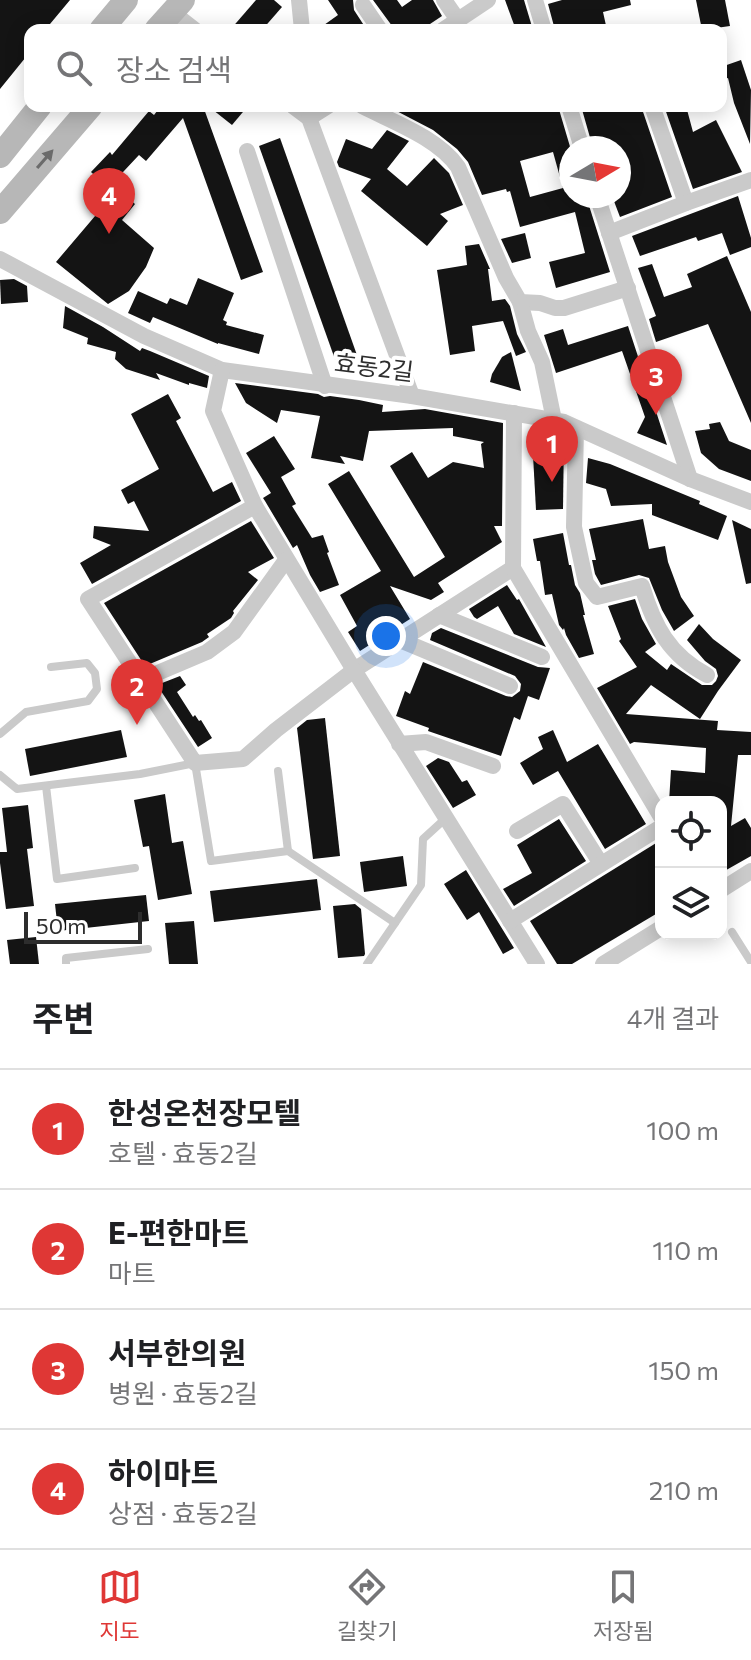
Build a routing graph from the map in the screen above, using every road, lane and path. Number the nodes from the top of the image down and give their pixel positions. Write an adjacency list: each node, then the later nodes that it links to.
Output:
1 (126, 0): 8 (street)
2 (299, 0): 9 (street)
3 (444, 0): 7 (street)
4 (488, 0): 7 (street)
5 (535, 0): 12 (street)
6 (363, 5): 10 (street)
7 (458, 20): 11 (street)
8 (106, 24)
9 (301, 24)
10 (376, 24)
11 (452, 24)
12 (542, 24)
13 (35, 112): 23 (street)
14 (86, 112): 27 (street, one-way to 14)
15 (301, 112): 20 (street)
16 (318, 112): 20 (street)
17 (374, 112): 31 (street)
18 (571, 112): 21 (street)
19 (654, 112): 25 (street)
20 (309, 118): 34 (street)
21 (578, 136)
22 (247, 151): 33 (street)
23 (0, 156)
24 (751, 180): 25 (street)
25 (686, 203): 28 (street)
26 (601, 208): 28 (street)
27 (0, 212)
28 (609, 233): 30 (street)
29 (0, 259): 32 (street, 효동2길)
30 (628, 288): 31 (street); 38 (street)
31 (520, 302): 36 (street)
32 (222, 370): 33 (street, 효동2길); 40 (street)
33 (325, 386): 34 (street, 효동2길)
34 (412, 396): 35 (street, 효동2길)
35 (514, 413): 36 (street, 효동2길); 42 (street)
36 (554, 420): 37 (street, 효동2길)
37 (576, 428): 38 (street, 효동2길); 48 (street)
38 (690, 479): 39 (street, 효동2길)
39 (751, 502)
40 (255, 506): 41 (street); 49 (street)
41 (286, 560): 47 (street); 49 (street)
42 (513, 568): 43 (street); 58 (street)
43 (439, 615): 44 (street); 45 (street)
44 (400, 640): 47 (street); 50 (street)
45 (542, 657)
46 (51, 667): 51 (lane)
47 (354, 670): 52 (street); 53 (street)
48 (707, 675)
49 (141, 680): 53 (street)
50 (510, 686)
51 (0, 734)
52 (399, 744): 54 (street); 59 (street)
53 (195, 763): 57 (lane); 62 (lane)
54 (493, 766)
55 (278, 771): 62 (lane)
56 (0, 775): 57 (lane)
57 (46, 786): 64 (lane)
58 (655, 807)
59 (446, 818): 67 (street); 68 (lane)
60 (517, 831): 63 (street)
61 (655, 831): 63 (street)
62 (288, 851): 68 (lane)
63 (601, 864): 67 (street)
64 (135, 868)
65 (751, 871): 66 (street)
66 (727, 886)
67 (510, 921): 75 (street)
68 (395, 923): 74 (lane)
69 (655, 932): 76 (street)
70 (732, 932): 72 (lane)
71 (148, 949): 73 (lane)
72 (751, 962)
73 (66, 964)
74 (367, 964)
75 (537, 964)
76 (603, 964)

